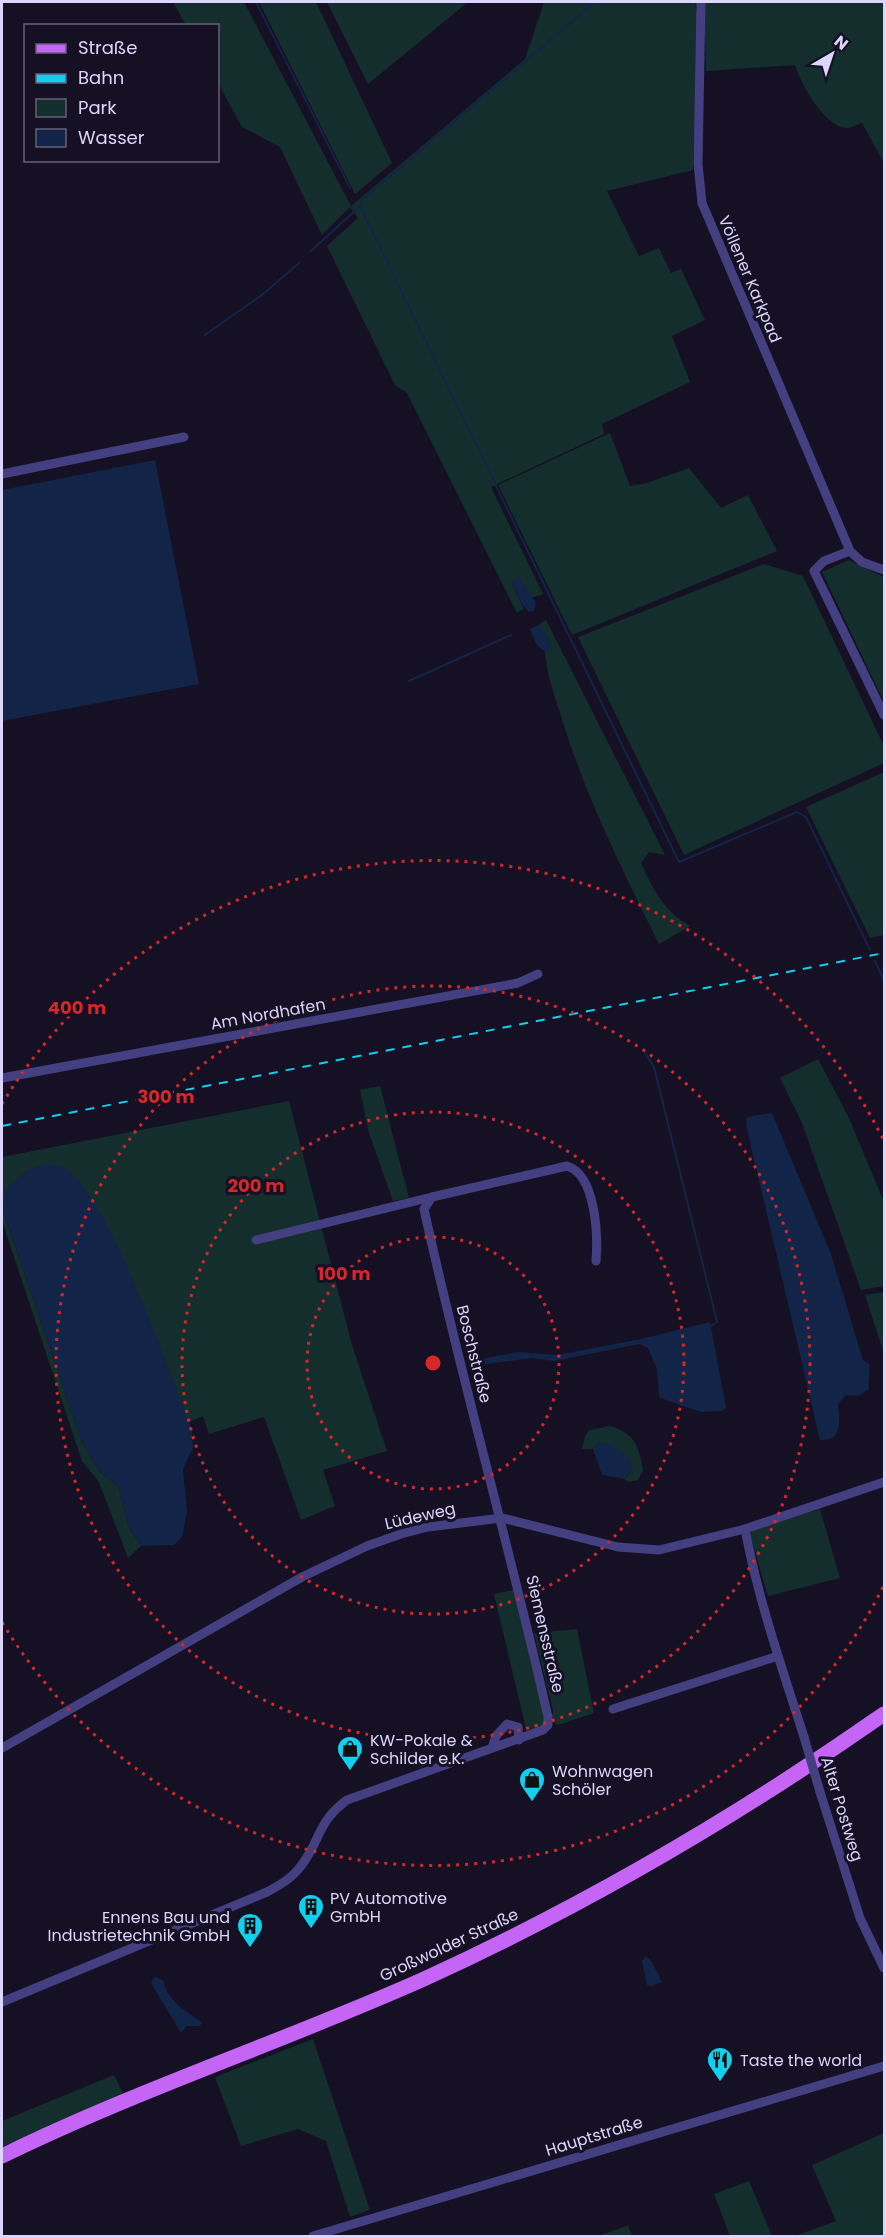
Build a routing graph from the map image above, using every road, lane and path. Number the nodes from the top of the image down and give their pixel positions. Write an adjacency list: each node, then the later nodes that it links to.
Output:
1 (701, 2): 4 (street, Völlener Karkpad)
2 (184, 437): 3 (street)
3 (2, 474)
4 (850, 551): 5 (street); 6 (street)
5 (885, 570)
6 (885, 715)
7 (538, 974): 8 (street, Am Nordhafen)
8 (2, 1078)
9 (432, 1197): 10 (street); 11 (street); 13 (street, Boschstraße)
10 (256, 1240)
11 (596, 1261)
12 (885, 1482): 14 (street, Lüdeweg)
13 (502, 1518): 14 (street, Lüdeweg); 18 (street, Siemensstraße); 19 (street, Lüdeweg)
14 (745, 1529): 15 (street, Alter Postweg)
15 (778, 1656): 16 (street); 21 (street, Alter Postweg, bridge)
16 (613, 1710)
17 (885, 1714): 24 (main road, Großwolder Straße)
18 (519, 1740): 20 (street, Siemensstraße); 20 (street)
19 (2, 1748)
20 (492, 1748): 22 (street, Siemensstraße)
21 (885, 1968)
22 (2, 2002)
23 (885, 2066): 25 (street, Hauptstraße)
24 (2, 2156)
25 (313, 2236)

